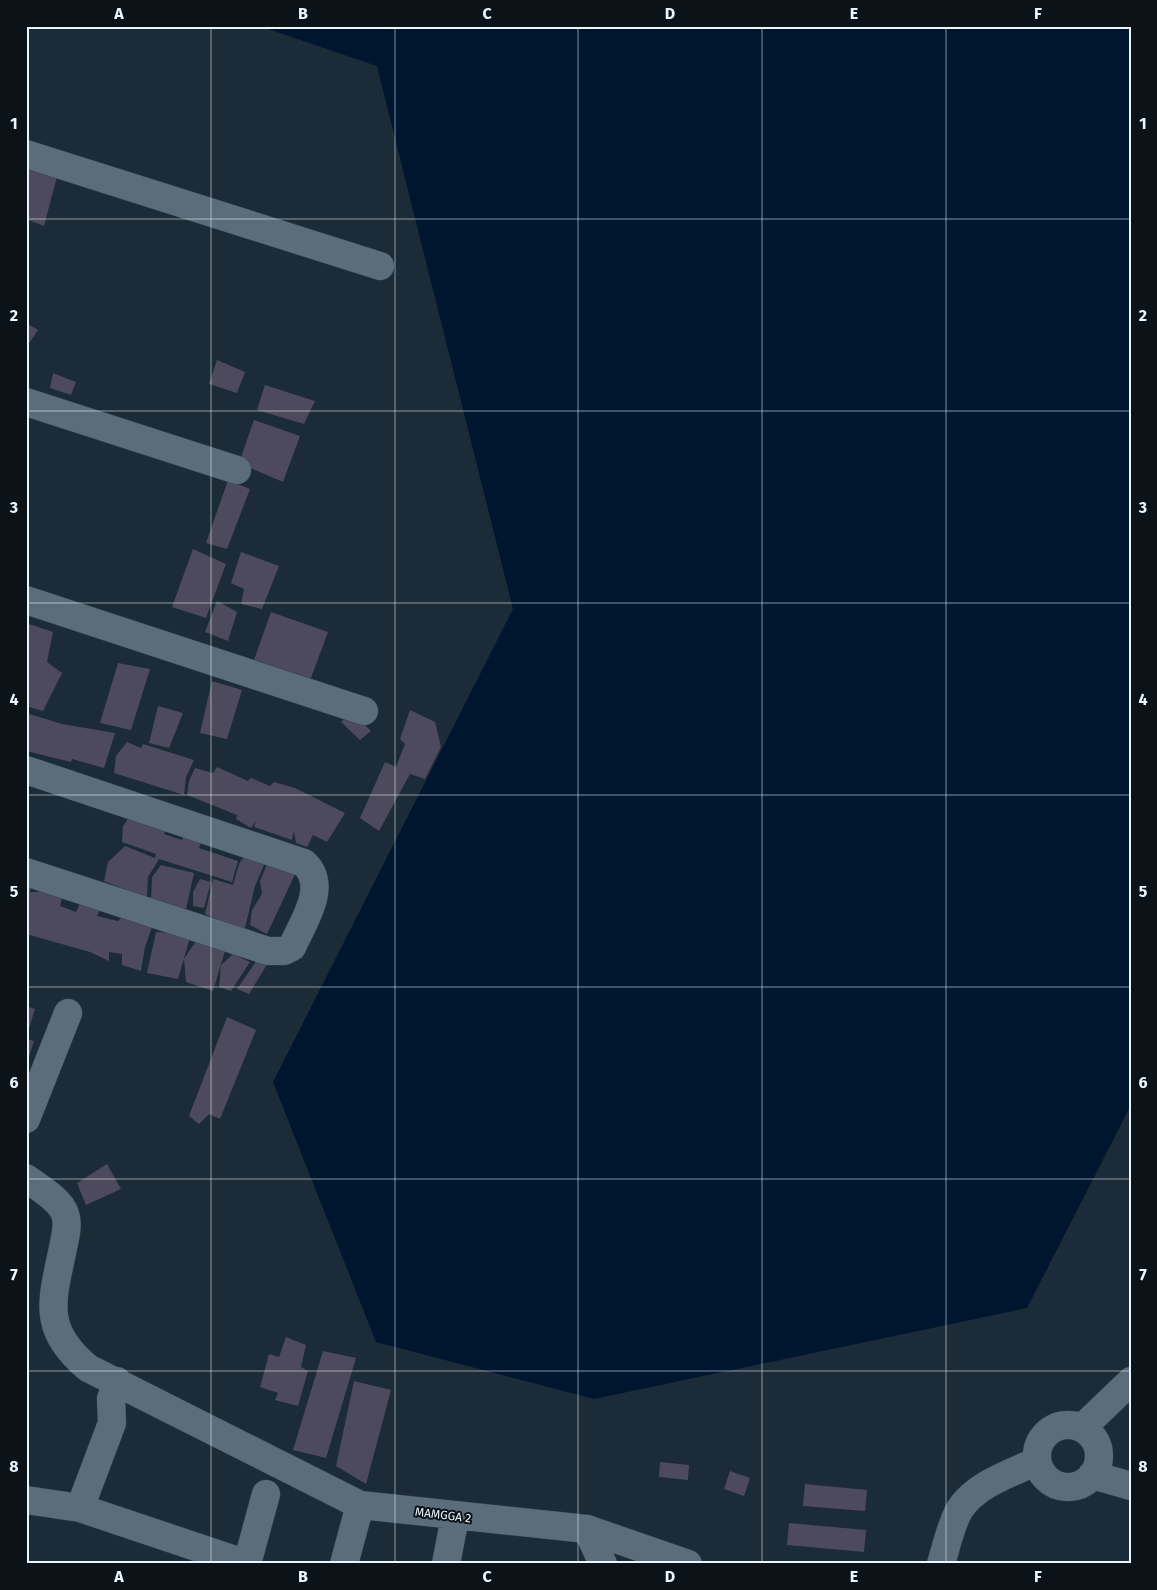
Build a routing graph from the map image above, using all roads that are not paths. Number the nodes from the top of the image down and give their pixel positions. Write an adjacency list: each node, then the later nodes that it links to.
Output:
1 (26, 154): 2 (street)
2 (380, 266)
3 (26, 402): 4 (street)
4 (237, 470)
5 (26, 600): 6 (street)
6 (364, 711)
7 (26, 770): 8 (street)
8 (26, 872)
9 (68, 1014): 10 (street)
10 (26, 1119)
11 (26, 1178): 13 (street, MAMGGA 2)
12 (1131, 1381): 14 (street)
13 (126, 1387): 20 (street, MAMGGA 2); 21 (street)
14 (1082, 1428): 15 (street); 16 (street)
15 (1038, 1461): 16 (street); 29 (street)
16 (1092, 1475): 17 (street)
17 (1131, 1486)
18 (266, 1494): 24 (street)
19 (26, 1500): 21 (street)
20 (360, 1505): 22 (street, MAMGGA 2); 25 (street)
21 (80, 1508): 24 (street)
22 (455, 1517): 23 (street, MAMGGA 2); 26 (street)
23 (587, 1530): 27 (street); 28 (street, MAMGGA 2)
24 (247, 1564)
25 (344, 1564)
26 (446, 1564)
27 (603, 1564)
28 (688, 1564)
29 (941, 1564)

